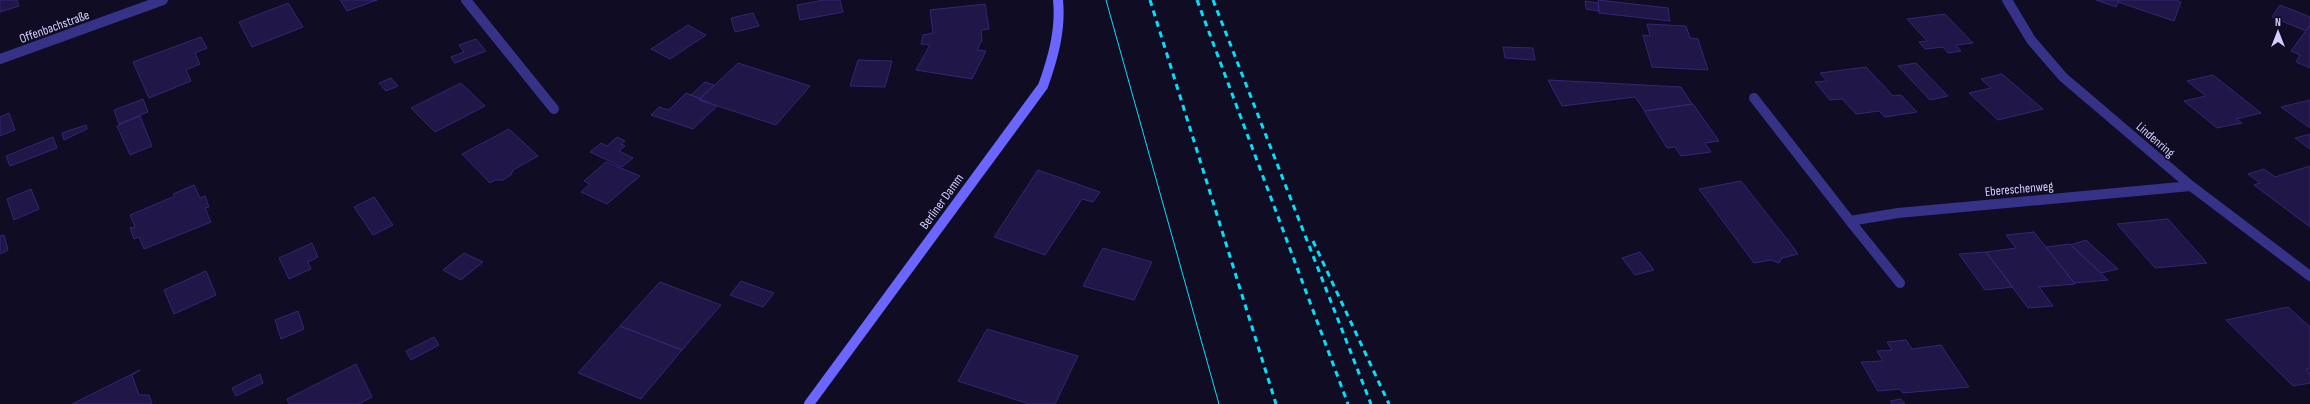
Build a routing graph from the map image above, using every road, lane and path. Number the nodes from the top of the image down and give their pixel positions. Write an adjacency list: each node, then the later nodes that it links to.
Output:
1 (163, 0): 5 (street, Offenbachstraße)
2 (466, 0): 7 (street)
3 (1058, 0): 12 (main road, Berliner Damm)
4 (2007, 0): 8 (street, Lindenring)
5 (0, 59)
6 (1754, 98): 9 (street)
7 (554, 109)
8 (2191, 186): 9 (street, Ebereschenweg); 10 (street, Lindenring)
9 (1850, 221): 11 (street)
10 (2310, 276)
11 (1900, 283)
12 (809, 404)

